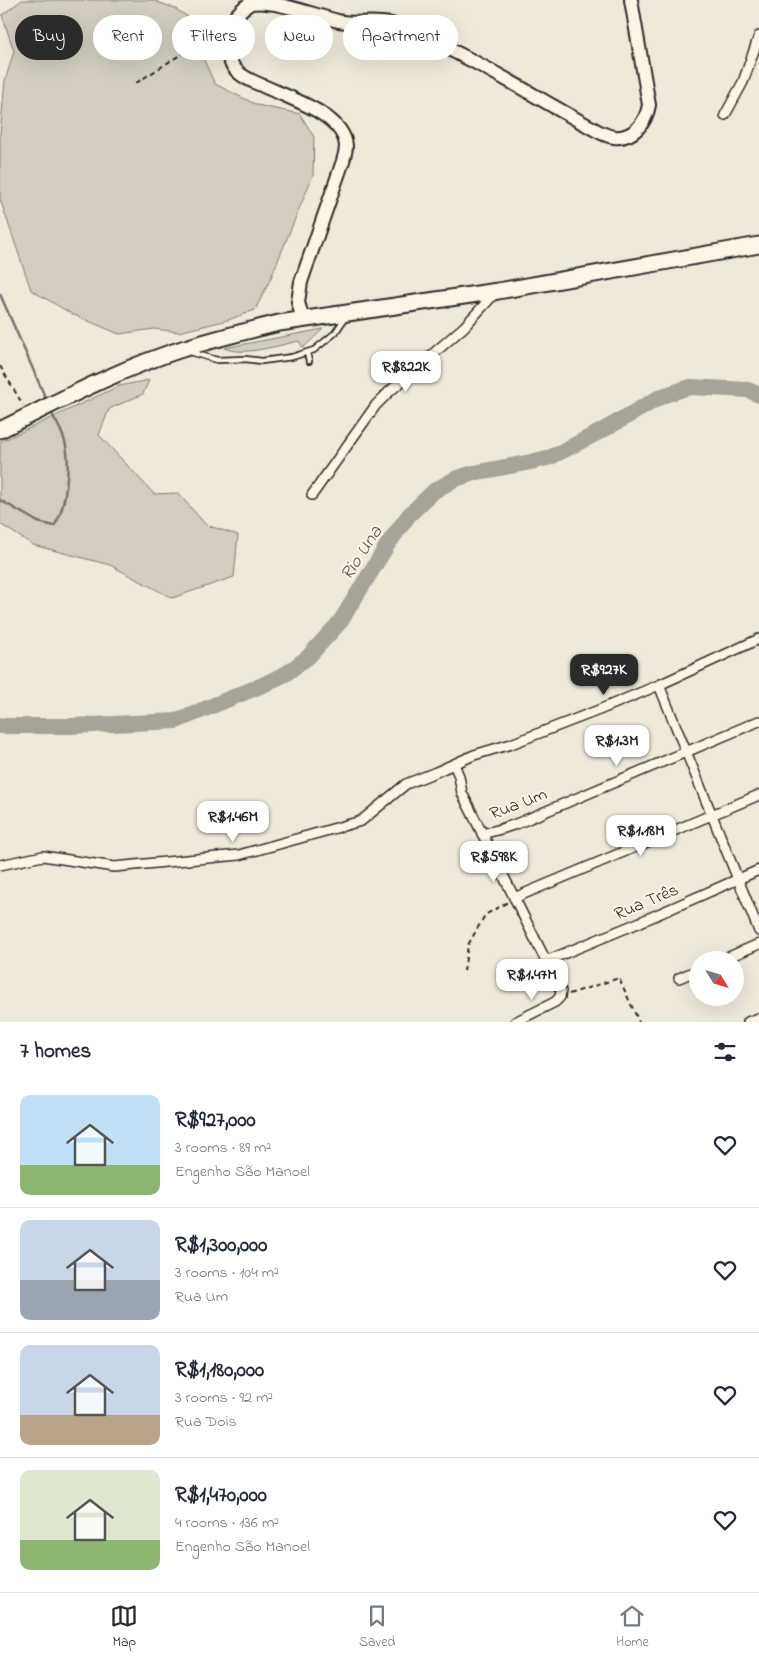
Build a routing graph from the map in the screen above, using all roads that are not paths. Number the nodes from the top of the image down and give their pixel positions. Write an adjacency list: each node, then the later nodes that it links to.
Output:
1 (631, 0): 7 (street)
2 (759, 36): 3 (street)
3 (725, 115)
4 (759, 245): 5 (main road)
5 (498, 291): 6 (main road); 12 (street)
6 (349, 313): 7 (main road); 9 (lane)
7 (303, 320): 8 (main road)
8 (182, 349): 9 (lane); 11 (main road)
9 (307, 353): 10 (lane)
10 (309, 361)
11 (0, 430)
12 (312, 494)
13 (759, 639): 14 (street)
14 (659, 685): 16 (street); 17 (street)
15 (759, 721): 16 (street, Rua Um)
16 (686, 751): 19 (street); 20 (street, Rua Um)
17 (454, 764): 20 (street); 21 (street)
18 (759, 795): 19 (street)
19 (712, 814): 23 (street); 24 (street)
20 (482, 834): 24 (street)
21 (0, 865)
22 (759, 870): 23 (street, Rua Três)
23 (739, 879): 25 (street); 28 (street, Rua Três)
24 (514, 898): 28 (street)
25 (759, 931)
26 (759, 944): 27 (street)
27 (743, 951)
28 (546, 961): 32 (street)
29 (689, 974): 30 (street)
30 (679, 978)
31 (759, 1018): 33 (street)
32 (515, 1022)
33 (748, 1022)

